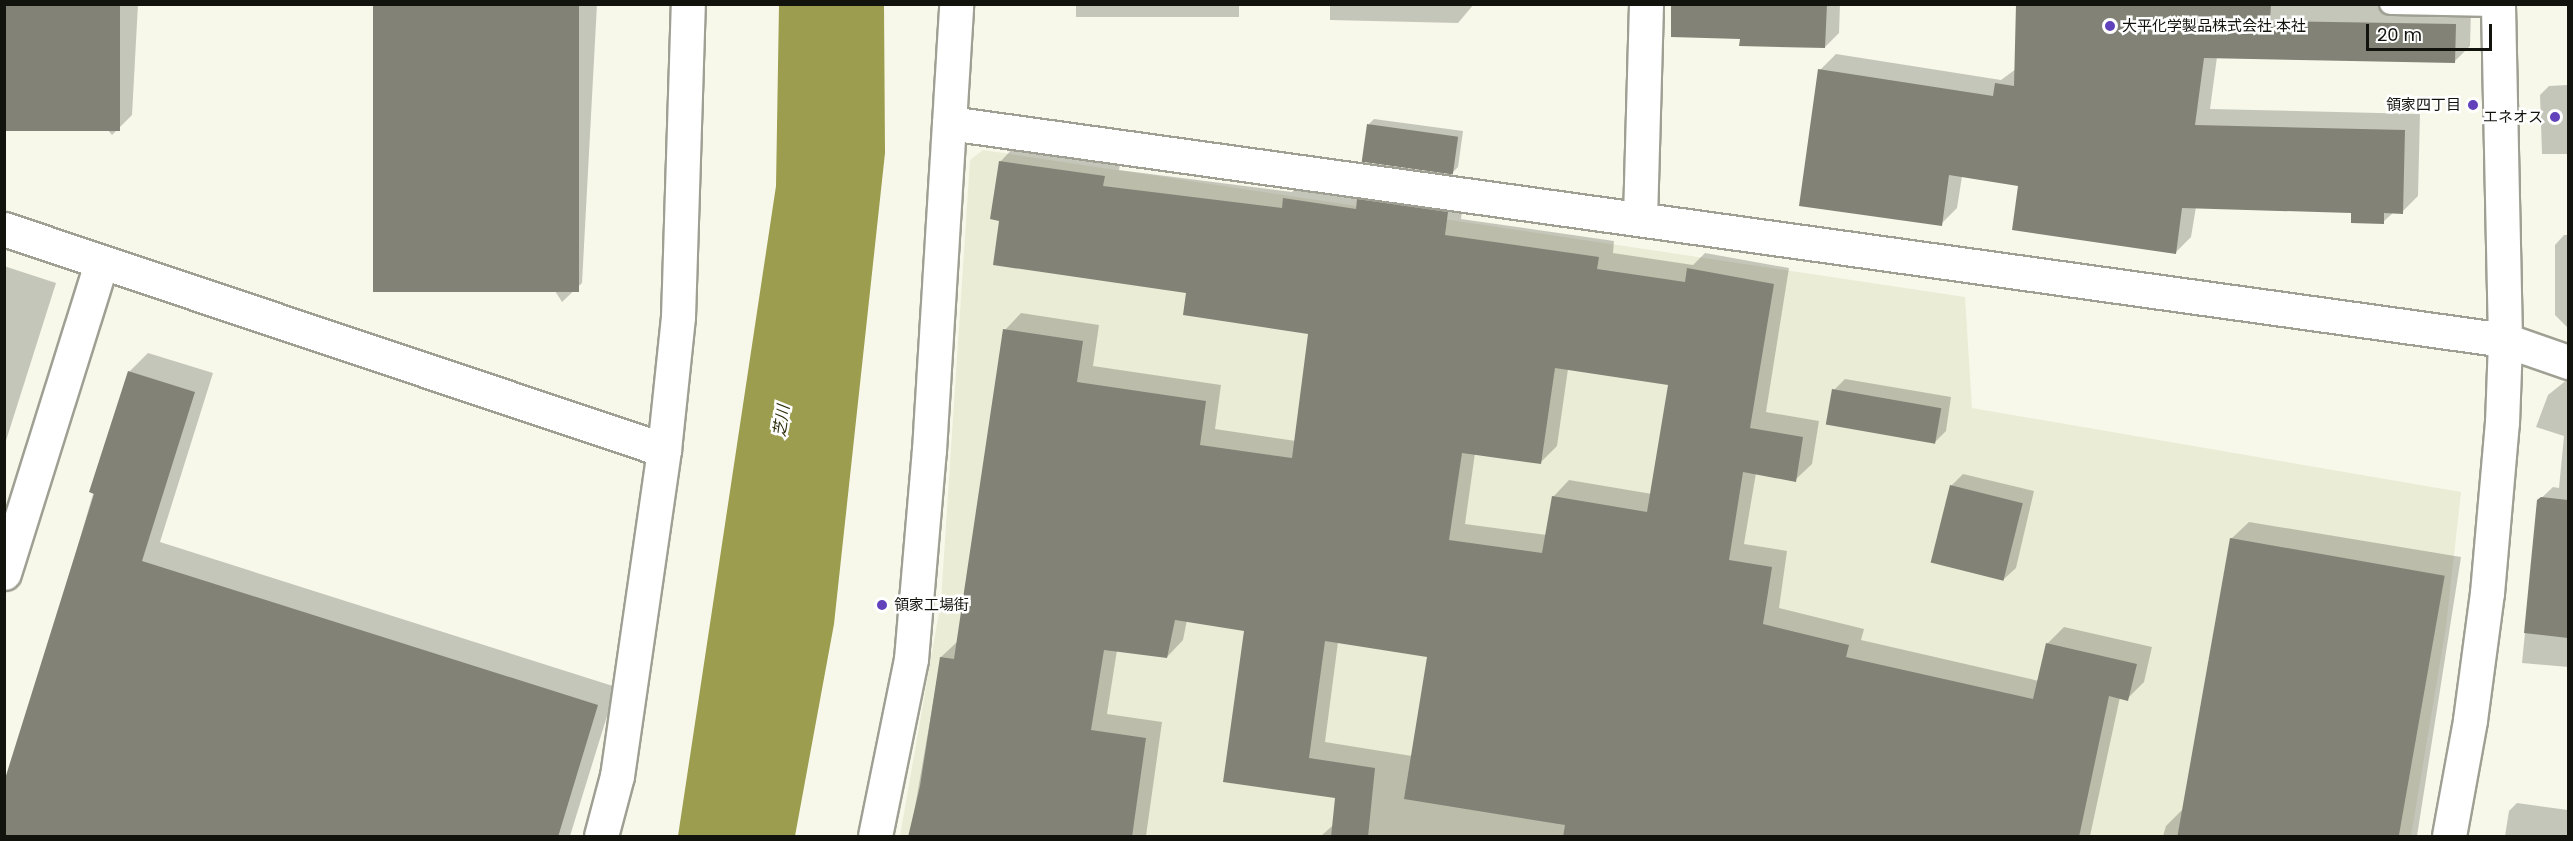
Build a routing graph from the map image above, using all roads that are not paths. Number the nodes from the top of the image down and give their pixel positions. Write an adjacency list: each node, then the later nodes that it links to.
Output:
1 (688, 4): 12 (street)
2 (956, 4): 6 (street)
3 (1646, 4): 7 (street)
4 (2390, 4): 5 (lane)
5 (2498, 5): 10 (street)
6 (949, 123): 7 (street); 15 (street)
7 (1640, 219): 10 (street)
8 (4, 229): 9 (street)
9 (101, 263): 12 (street); 13 (street)
10 (2505, 340): 11 (street); 16 (street)
11 (2568, 362)
12 (664, 450): 14 (street)
13 (4, 573)
14 (601, 837)
15 (875, 837)
16 (2449, 837)

